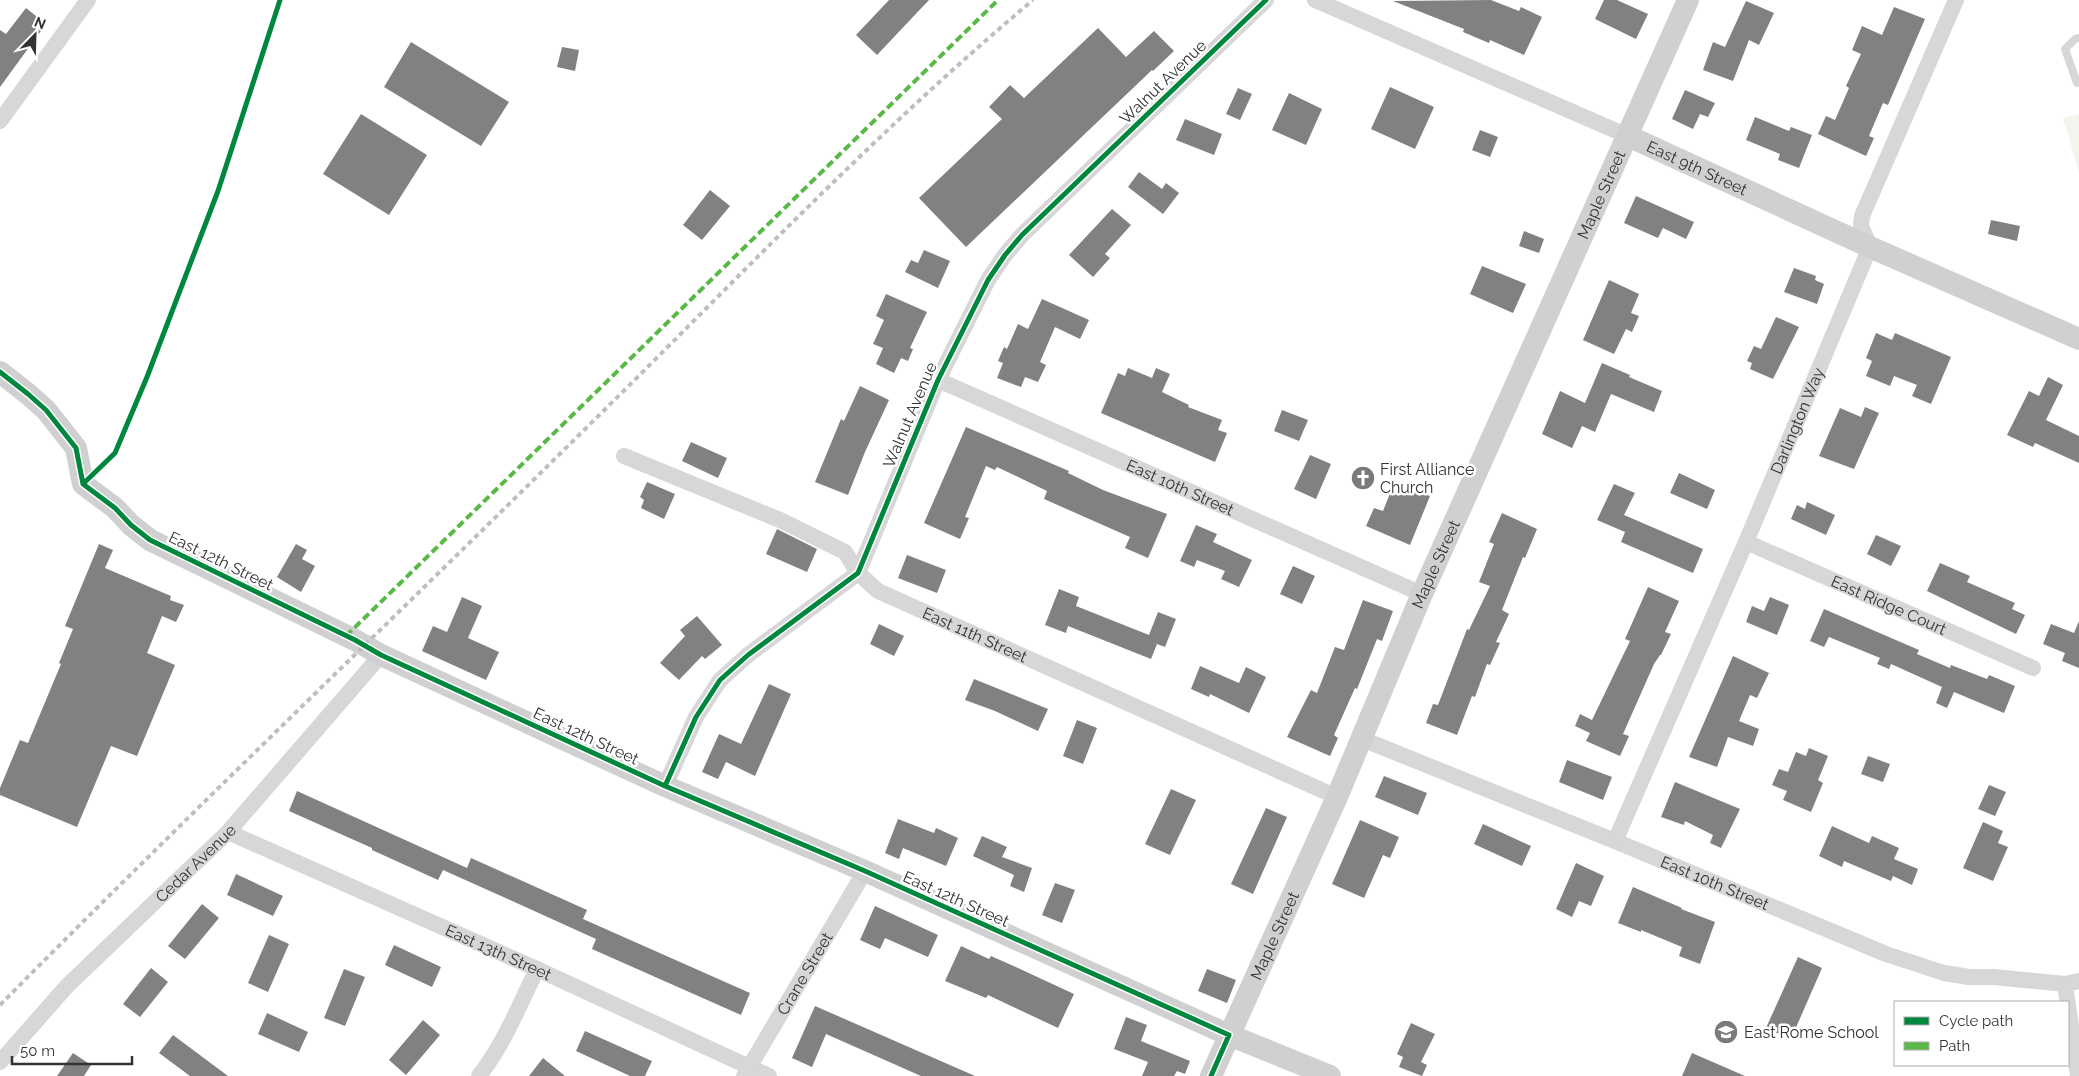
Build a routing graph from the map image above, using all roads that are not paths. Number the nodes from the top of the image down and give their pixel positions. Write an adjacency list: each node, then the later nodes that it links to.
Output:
1 (88, 0): 8 (street)
2 (1266, 0): 13 (street, Walnut Avenue)
3 (1315, 0): 9 (street, East 9th Street)
4 (1688, 0): 9 (main road, Maple Street)
5 (1956, 0): 10 (street)
6 (2079, 38): 7 (lane)
7 (2079, 82)
8 (0, 121)
9 (1628, 136): 10 (main road, East 9th Street); 17 (main road, Maple Street)
10 (1870, 247): 11 (main road, East 9th Street); 15 (street, Darlington Way)
11 (2079, 340)
12 (0, 372): 18 (main road, East 12th Street)
13 (938, 380): 16 (street, Walnut Avenue); 17 (street, East 10th Street)
14 (624, 456): 16 (street, East 11th Street)
15 (1746, 542): 19 (street, East Ridge Court); 24 (street, Darlington Way)
16 (858, 573): 21 (street); 22 (street, East 11th Street)
17 (1422, 594): 20 (main road, Maple Street)
18 (381, 655): 21 (main road, East 12th Street); 23 (street, Cedar Avenue)
19 (2033, 668)
20 (1362, 740): 22 (main road, Maple Street); 24 (street, East 10th Street)
21 (665, 786): 25 (main road, East 12th Street)
22 (1337, 798): 28 (main road, Maple Street)
23 (228, 832): 26 (street, East 13th Street); 29 (street, Cedar Avenue)
24 (1615, 841): 27 (street, East 10th Street)
25 (865, 871): 28 (main road, East 12th Street); 30 (street, Crane Street)
26 (536, 969): 30 (street, East 13th Street); 31 (street)
27 (2072, 982): 35 (street)
28 (1229, 1034): 33 (main road, Maple Street); 34 (main road, East 12th Street)
29 (0, 1062)
30 (746, 1072): 32 (street, East 13th Street)
31 (479, 1076)
32 (768, 1076)
33 (1211, 1076)
34 (1330, 1076)
35 (2078, 1076)

